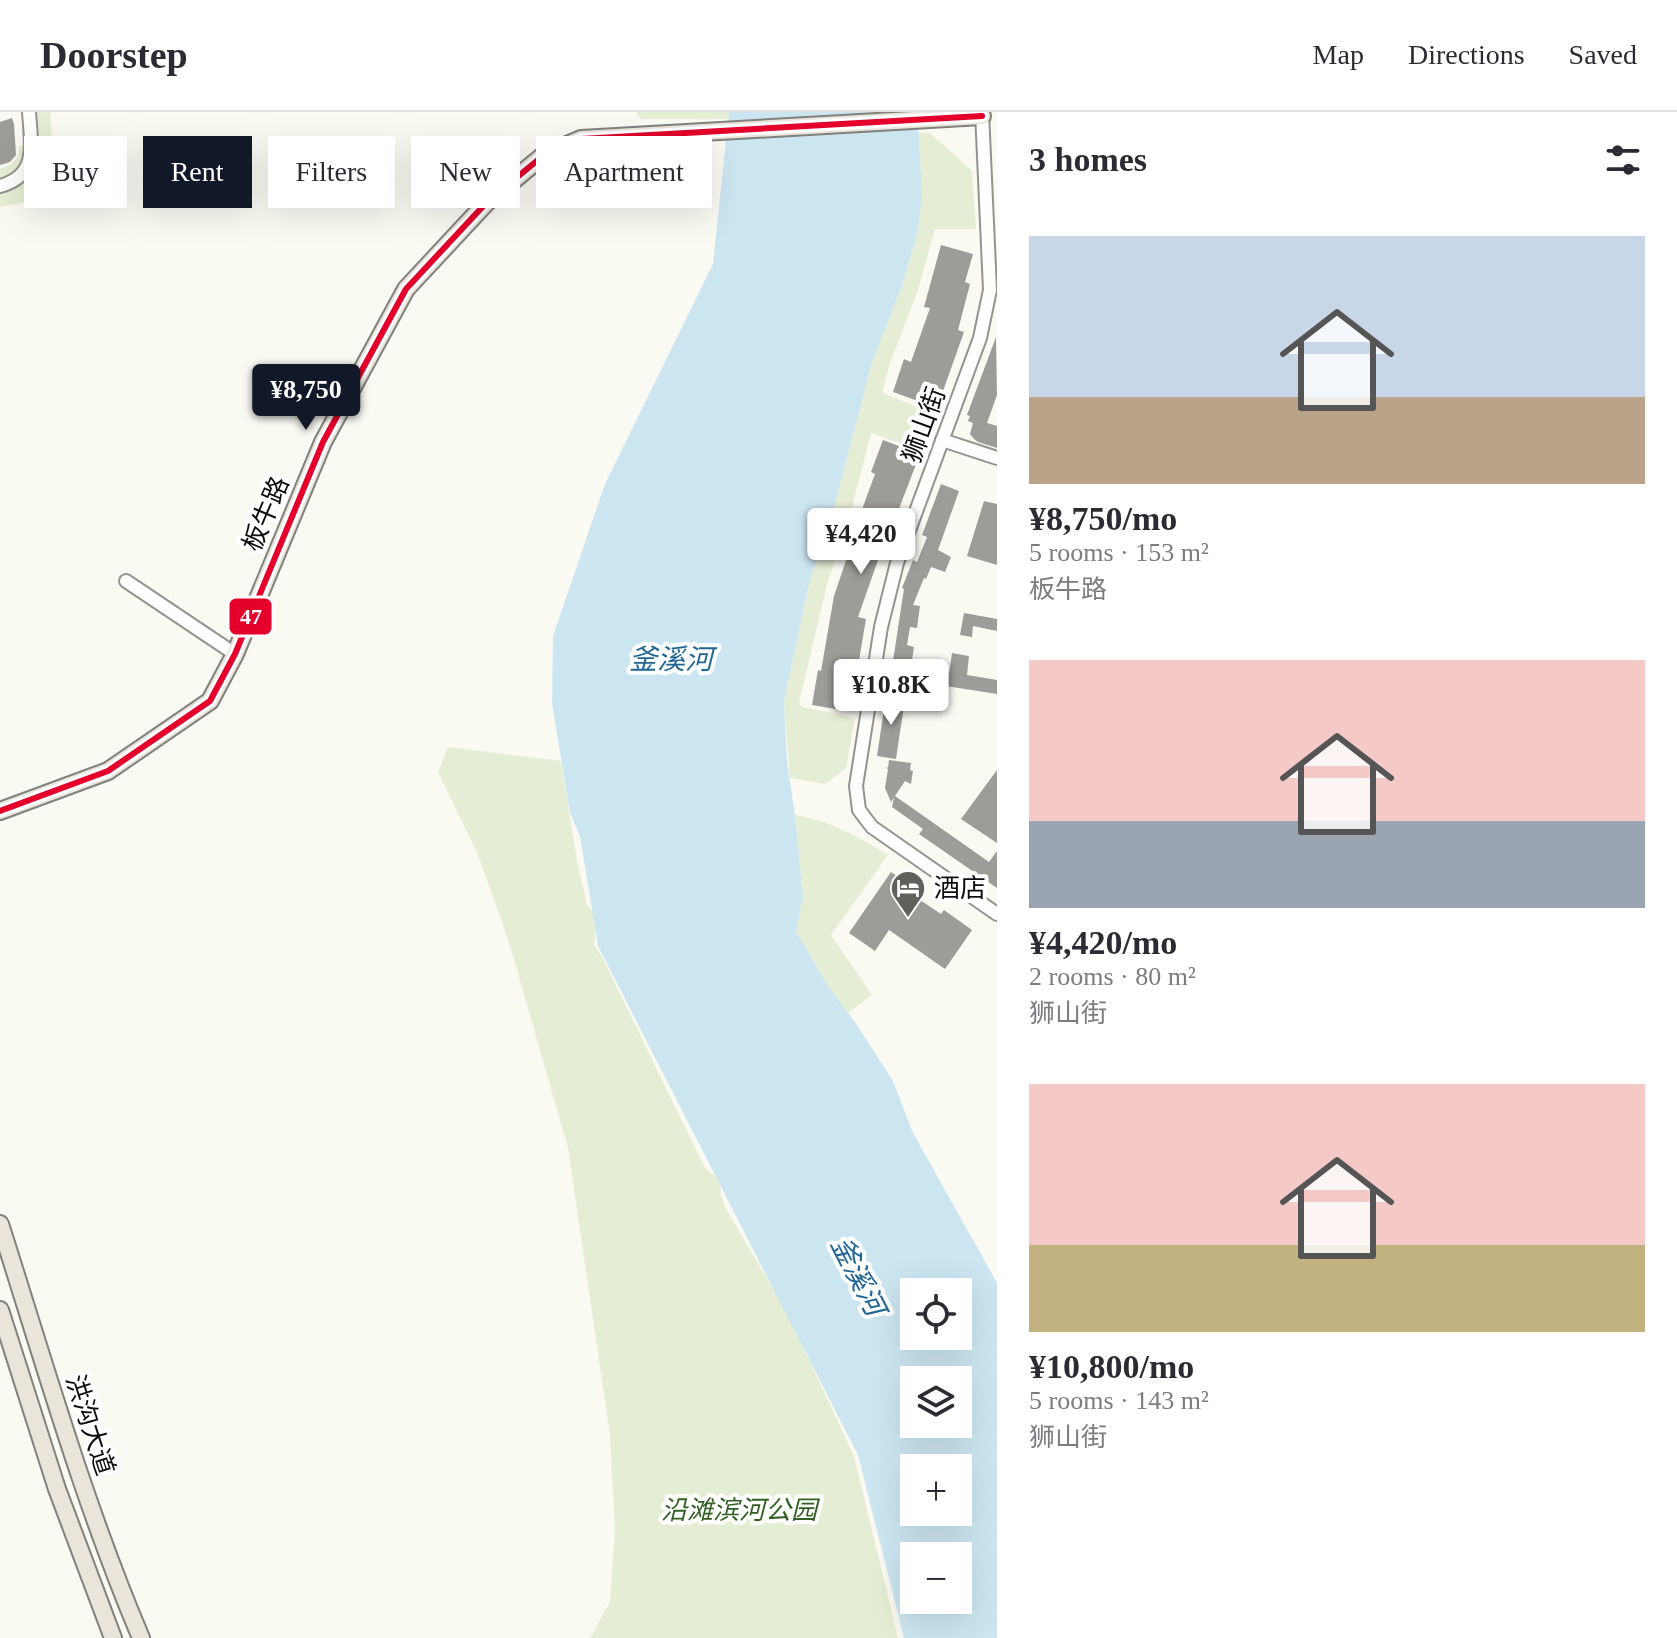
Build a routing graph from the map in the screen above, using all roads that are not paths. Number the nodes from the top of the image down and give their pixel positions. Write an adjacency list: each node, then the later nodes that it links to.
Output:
1 (29, 112): 4 (street)
2 (982, 114): 3 (street, 狮山街); 8 (main road, 板牛路)
3 (990, 166): 5 (street, 狮山街)
4 (0, 186)
5 (942, 440): 6 (street); 10 (street, 狮山街)
6 (997, 458)
7 (126, 581): 8 (street)
8 (235, 654): 9 (main road, 板牛路)
9 (0, 811)
10 (997, 914)
11 (0, 1224): 14 (main road, 洪沟大道)
12 (0, 1310): 13 (main road, 洪沟大道)
13 (113, 1638)
14 (141, 1638)

